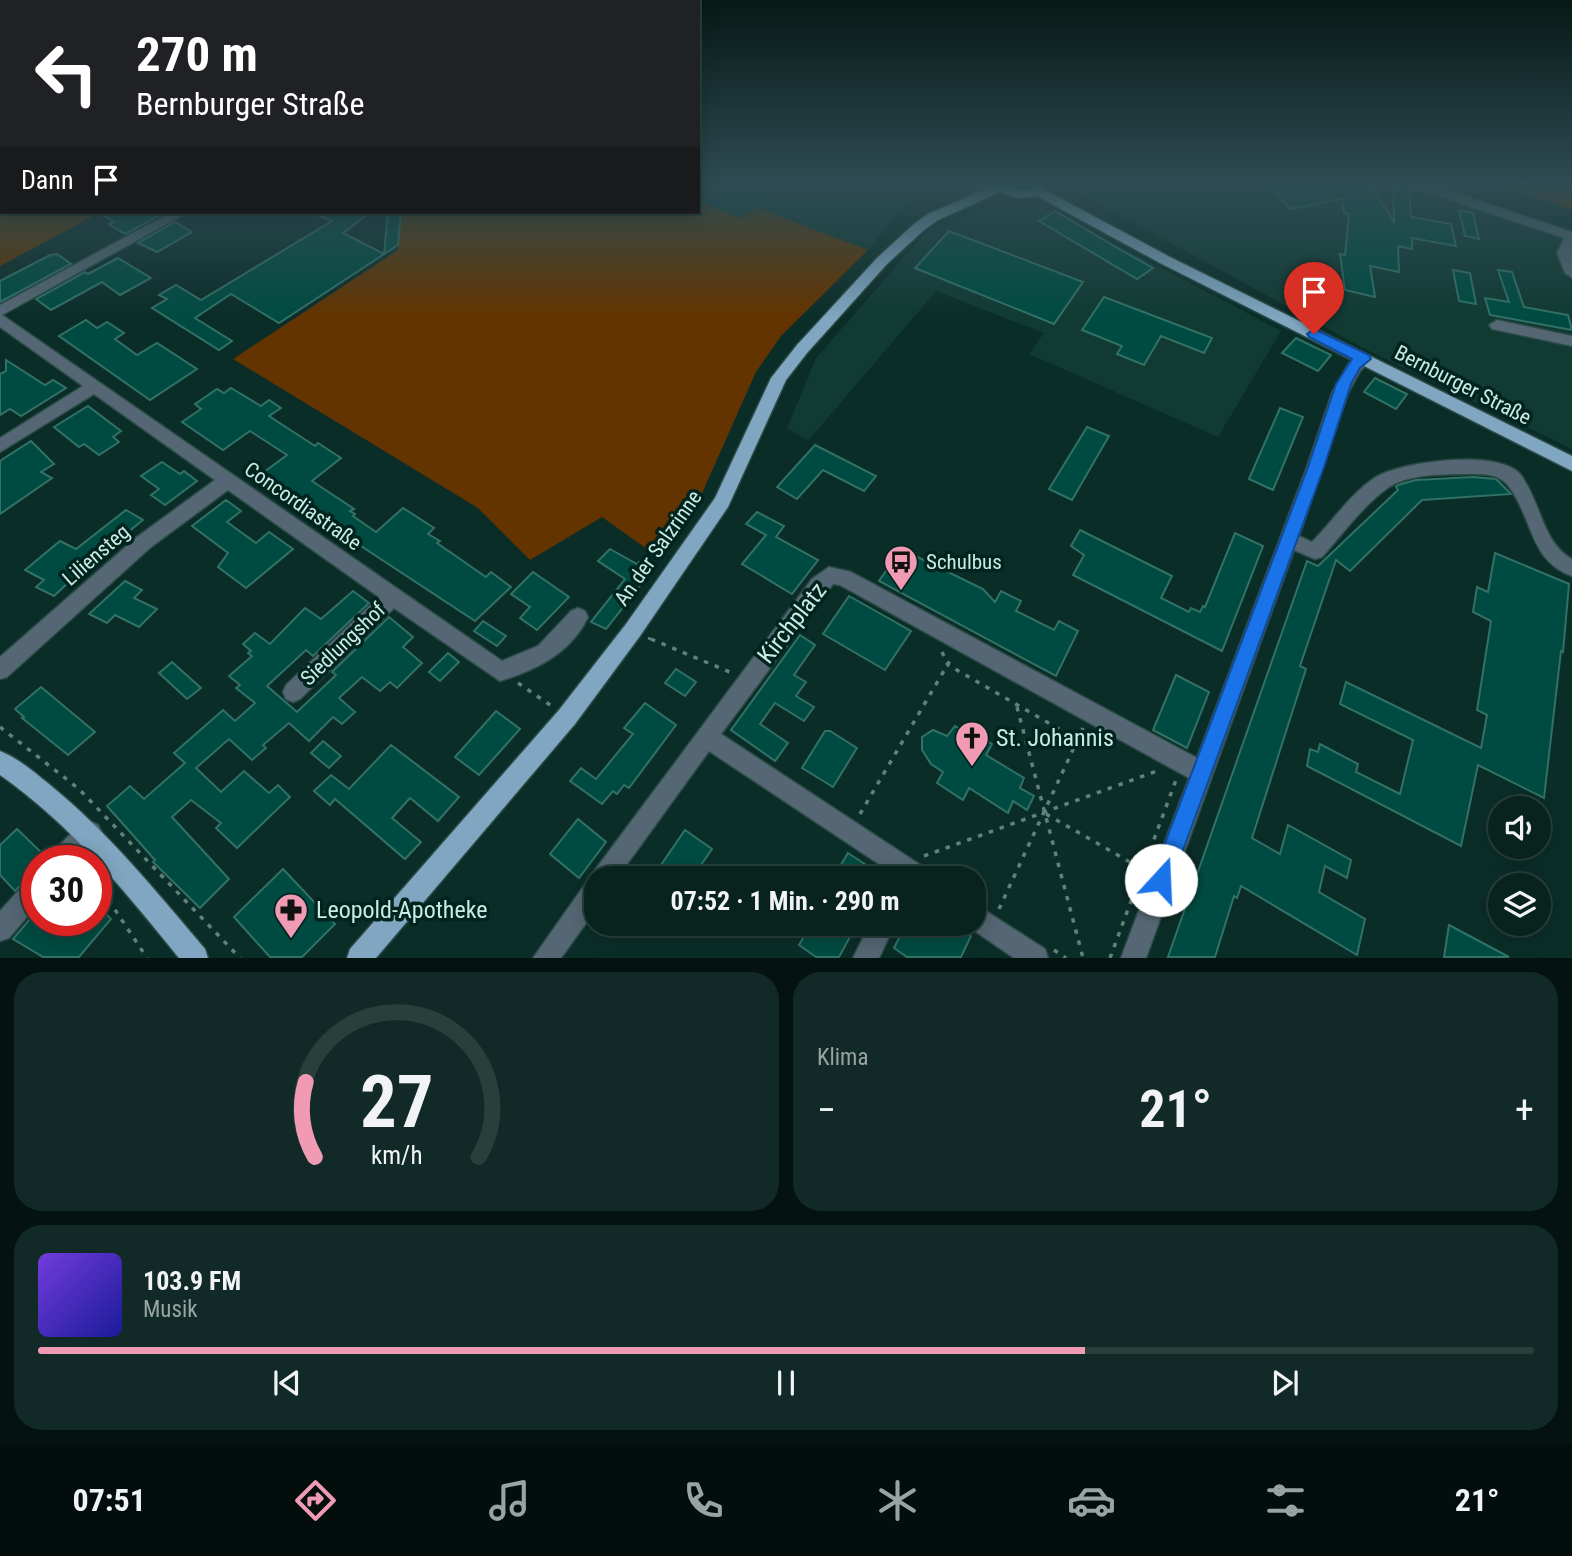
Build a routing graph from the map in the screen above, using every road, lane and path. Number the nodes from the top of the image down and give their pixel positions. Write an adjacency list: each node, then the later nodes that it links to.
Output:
1 (147, 229): 7 (street)
2 (917, 229): 20 (main road, An der Salzrinne)
3 (1109, 229): 11 (main road, Bernburger Straße)
4 (1549, 229): 5 (street)
5 (1571, 236): 6 (street)
6 (1572, 273)
7 (0, 310)
8 (0, 320): 12 (street, Concordiastraße)
9 (1497, 325): 10 (street)
10 (1572, 341)
11 (1364, 359): 14 (main road, Bernburger Straße); 16 (street)
12 (94, 387): 13 (street); 15 (street, Concordiastraße)
13 (0, 446)
14 (1572, 464)
15 (227, 481): 18 (street, Concordiastraße); 24 (street, Liliensteg)
16 (1289, 540): 17 (street); 36 (street)
17 (1572, 568)
18 (393, 596): 25 (street, Concordiastraße); 27 (street, Siedlungshof)
19 (578, 617): 25 (street)
20 (633, 631): 26 (path); 30 (main road, An der Salzrinne)
21 (961, 642): 23 (path); 26 (street, Kirchplatz); 29 (street, Kirchplatz)
22 (939, 644): 23 (path)
23 (948, 665): 28 (path); 38 (path)
24 (0, 670)
25 (500, 671): 30 (path)
26 (748, 680): 32 (street, Kirchplatz)
27 (293, 692)
28 (1017, 705): 33 (path); 37 (path)
29 (1091, 712): 33 (path); 35 (street, Kirchplatz)
30 (567, 718): 55 (main road, An der Salzrinne)
31 (0, 727): 54 (path)
32 (706, 737): 38 (street); 41 (street, Kirchplatz)
33 (1078, 740): 37 (path)
34 (0, 762): 39 (main road)
35 (1169, 762): 36 (street, Kirchplatz); 37 (path); 44 (path)
36 (1201, 772): 45 (street)
37 (1045, 813): 43 (path); 44 (path); 49 (path); 59 (path)
38 (850, 832): 42 (street)
39 (90, 833): 40 (street); 53 (main road)
40 (78, 845)
41 (612, 866)
42 (898, 866)
43 (917, 866)
44 (1142, 869): 45 (path); 60 (path)
45 (1161, 880): 61 (street)
46 (584, 904): 56 (street)
47 (21, 905): 50 (street)
48 (112, 905): 52 (path)
49 (986, 914): 58 (street)
50 (0, 929)
51 (876, 936): 57 (street)
52 (147, 957)
53 (196, 957)
54 (240, 957)
55 (359, 957)
56 (545, 957)
57 (865, 957)
58 (1036, 957)
59 (1083, 957)
60 (1110, 957)
61 (1133, 957)

